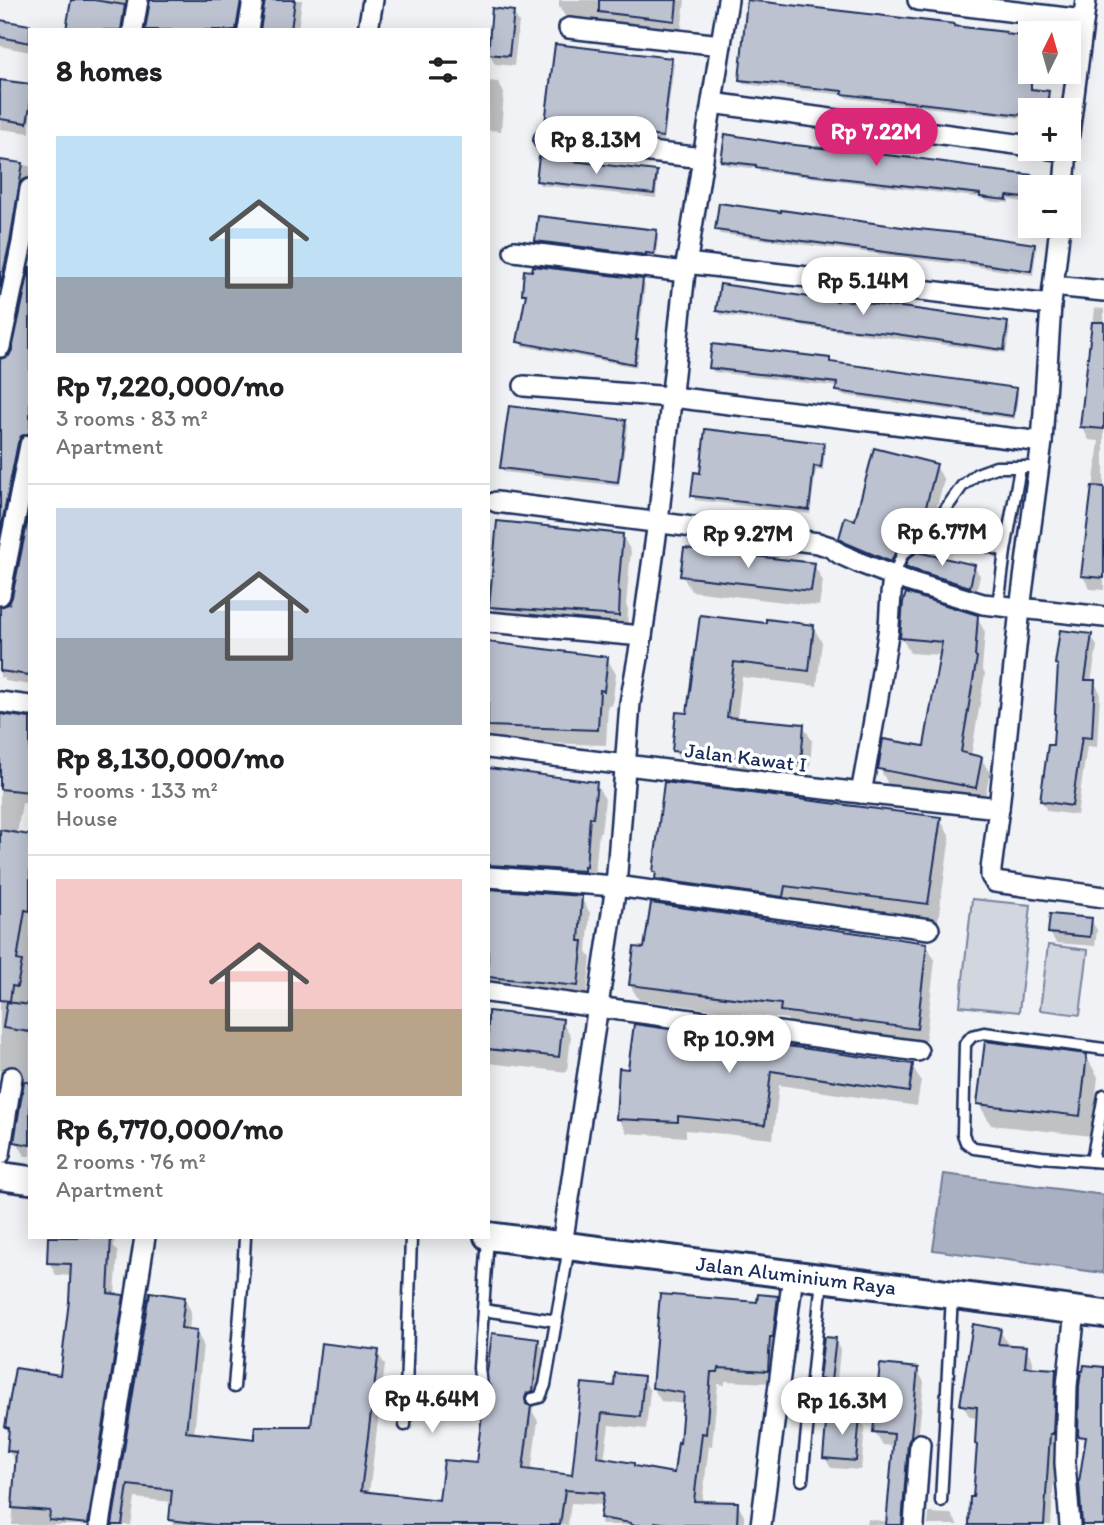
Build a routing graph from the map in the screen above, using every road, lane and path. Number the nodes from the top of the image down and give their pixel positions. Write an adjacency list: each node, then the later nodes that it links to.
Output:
1 (138, 0): 8 (street)
2 (254, 0): 9 (street)
3 (373, 0): 10 (street)
4 (728, 0): 12 (street)
5 (918, 0): 7 (street)
6 (1086, 0): 7 (street)
7 (1083, 20): 13 (street)
8 (134, 28)
9 (248, 28)
10 (368, 28)
11 (569, 28): 12 (street)
12 (721, 45): 14 (street)
13 (1071, 98)
14 (712, 103): 16 (street); 17 (street)
15 (544, 140): 17 (street)
16 (1018, 144)
17 (703, 158): 21 (street)
18 (27, 229): 24 (street)
19 (1059, 238): 23 (street)
20 (514, 251): 21 (street)
21 (686, 267): 23 (street); 26 (street)
22 (1104, 291): 23 (street)
23 (1053, 296): 27 (street)
24 (0, 347)
25 (524, 386): 26 (street)
26 (672, 397): 27 (street); 31 (street)
27 (1042, 442): 29 (street)
28 (28, 455): 35 (street)
29 (1029, 467): 32 (lane); 33 (lane); 37 (street)
30 (496, 502): 31 (street)
31 (659, 522): 34 (street); 40 (street)
32 (931, 530): 33 (lane); 34 (lane)
33 (1005, 551): 36 (lane)
34 (894, 575): 36 (street); 45 (street)
35 (0, 595)
36 (998, 607): 37 (street)
37 (1020, 609): 38 (street); 46 (street)
38 (1104, 617)
39 (490, 622): 40 (street)
40 (642, 636): 44 (street)
41 (0, 702): 42 (street)
42 (28, 706)
43 (490, 748): 44 (street, Jalan Kawat I)
44 (625, 765): 45 (street, Jalan Kawat I); 48 (street)
45 (862, 793): 46 (street, Jalan Kawat I)
46 (999, 808): 49 (street)
47 (490, 877): 48 (street)
48 (615, 886): 50 (street); 52 (street)
49 (1104, 897)
50 (929, 929)
51 (490, 992): 52 (street)
52 (597, 1008): 54 (street); 67 (street)
53 (1104, 1049): 58 (lane)
54 (918, 1051)
55 (12, 1077): 57 (street)
56 (1104, 1095): 58 (lane)
57 (0, 1154)
58 (1092, 1161): 59 (lane)
59 (1104, 1162)
60 (0, 1176): 61 (main road)
61 (28, 1180)
62 (490, 1237): 67 (main road, Jalan Aluminium Raya)
63 (145, 1239): 82 (street)
64 (245, 1239): 75 (lane)
65 (411, 1239): 78 (lane)
66 (488, 1239): 71 (lane)
67 (566, 1246): 68 (main road, Jalan Aluminium Raya); 74 (lane)
68 (793, 1275): 69 (main road, Jalan Aluminium Raya); 83 (street)
69 (822, 1279): 70 (main road, Jalan Aluminium Raya); 80 (lane)
70 (952, 1295): 72 (main road, Jalan Aluminium Raya); 81 (lane)
71 (483, 1310): 74 (lane); 76 (lane)
72 (1075, 1311): 73 (main road, Jalan Aluminium Raya); 85 (street)
73 (1104, 1314)
74 (557, 1321): 77 (lane)
75 (234, 1387)
76 (485, 1391)
77 (532, 1399)
78 (405, 1426)
79 (920, 1444): 84 (street)
80 (802, 1480)
81 (941, 1501)
82 (100, 1525)
83 (761, 1525)
84 (914, 1525)
85 (1070, 1525)

